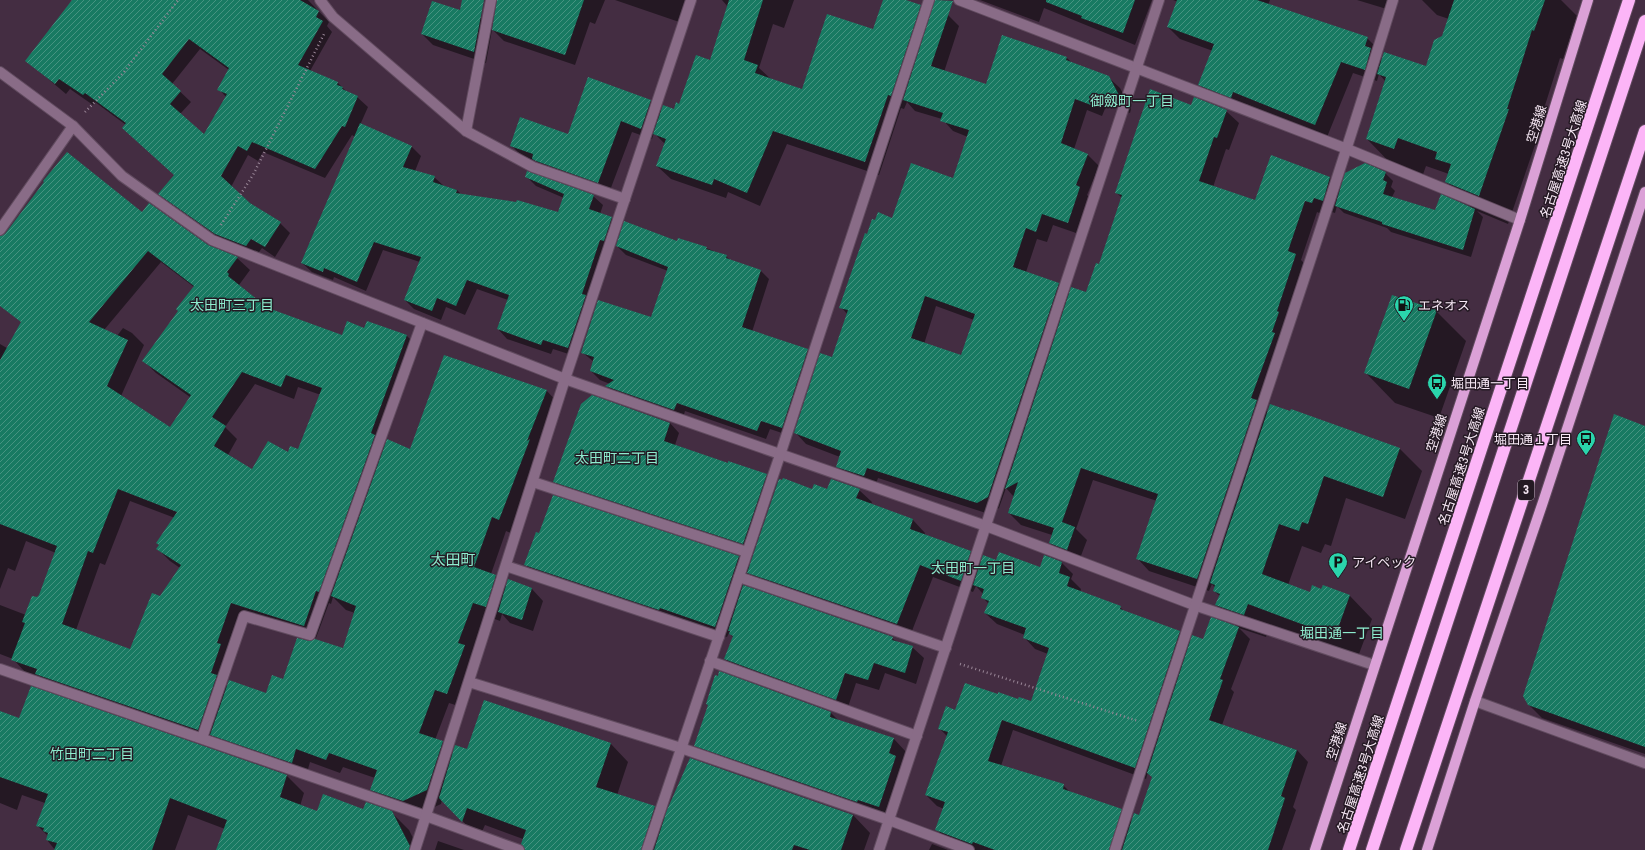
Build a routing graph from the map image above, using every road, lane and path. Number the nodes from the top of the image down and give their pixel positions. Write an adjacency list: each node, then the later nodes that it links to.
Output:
1 (178, 0): 15 (path)
2 (320, 0): 11 (street)
3 (492, 0): 16 (street)
4 (691, 0): 20 (street)
5 (929, 0): 26 (street)
6 (959, 0): 13 (street)
7 (1159, 0): 13 (street)
8 (1393, 0): 18 (street)
9 (1588, 0): 21 (main road, 空港線)
10 (1629, 0): 55 (highway, 名古屋高速3号大高線)
11 (333, 17): 16 (street); 23 (path)
12 (1645, 21): 56 (highway)
13 (1137, 68): 18 (street); 28 (street)
14 (0, 72): 15 (street)
15 (73, 126): 22 (street); 23 (street)
16 (466, 131): 20 (street)
17 (1645, 131): 57 (highway, 3)
18 (1347, 149): 21 (street); 32 (street)
19 (1645, 192): 40 (main road)
20 (625, 200): 25 (street)
21 (1520, 220): 37 (main road, 空港線)
22 (0, 230)
23 (212, 240): 24 (street)
24 (422, 323): 25 (street); 43 (street)
25 (566, 379): 26 (street); 27 (street)
26 (780, 455): 28 (street); 29 (street)
27 (533, 482): 29 (street); 30 (street)
28 (986, 526): 32 (street); 34 (street)
29 (747, 552): 31 (street)
30 (506, 566): 33 (street); 39 (street)
31 (739, 576): 33 (street); 34 (street)
32 (1194, 605): 37 (street); 41 (street)
33 (719, 637): 36 (street)
34 (946, 648): 35 (street)
35 (942, 659): 41 (path); 42 (street)
36 (710, 661): 42 (street); 44 (street)
37 (1374, 665): 54 (main road, 空港線)
38 (0, 669): 43 (street)
39 (469, 682): 44 (street); 46 (street)
40 (1474, 700): 45 (street); 58 (main road)
41 (1155, 726): 53 (street)
42 (917, 736): 47 (street)
43 (202, 738): 46 (street)
44 (681, 748): 47 (street); 50 (street)
45 (1645, 763)
46 (426, 816): 48 (street); 49 (street)
47 (889, 820): 51 (street); 52 (street)
48 (415, 850)
49 (519, 850)
50 (647, 850)
51 (879, 850)
52 (969, 850)
53 (1115, 850)
54 (1315, 850)
55 (1349, 850)
56 (1372, 850)
57 (1406, 850)
58 (1427, 850)

